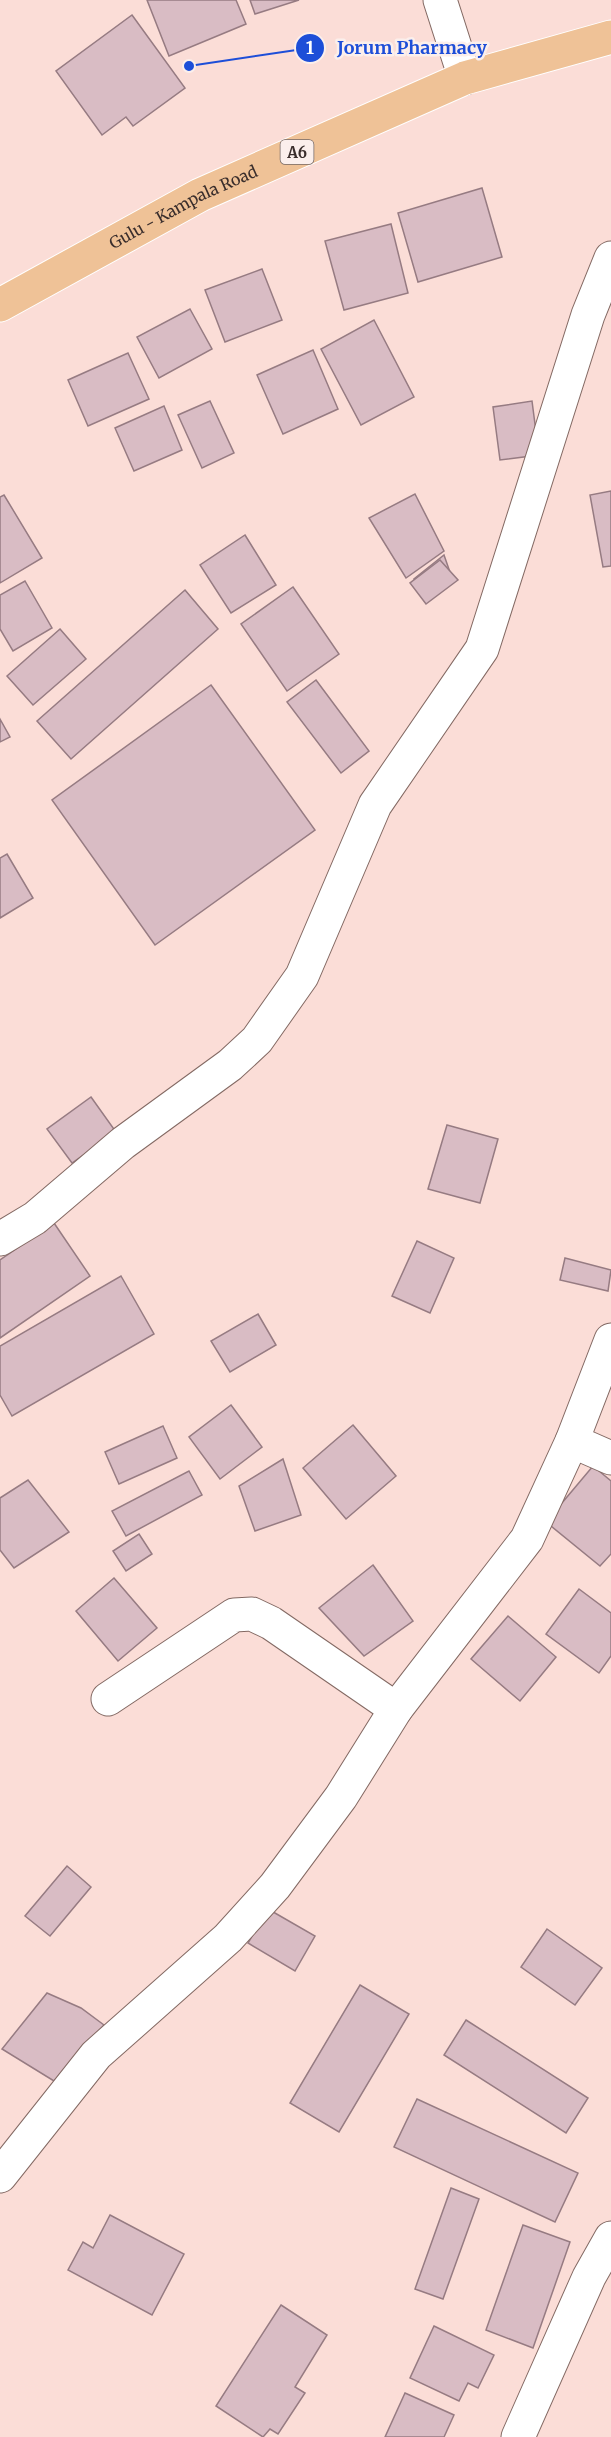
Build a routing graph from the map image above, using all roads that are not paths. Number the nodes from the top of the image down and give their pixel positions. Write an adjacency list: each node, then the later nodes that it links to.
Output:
1 (440, 0): 3 (street)
2 (611, 37): 3 (main road, Gulu - Kampala Road / A6)
3 (465, 78): 5 (main road, Gulu - Kampala Road / A6)
4 (611, 258): 6 (street)
5 (0, 305)
6 (0, 1239)
7 (611, 1340): 8 (street)
8 (573, 1441): 9 (street); 11 (street)
9 (611, 1458)
10 (108, 1699): 11 (street)
11 (396, 1709): 12 (street)
12 (0, 2176)
13 (611, 2238): 14 (street)
14 (518, 2437)

